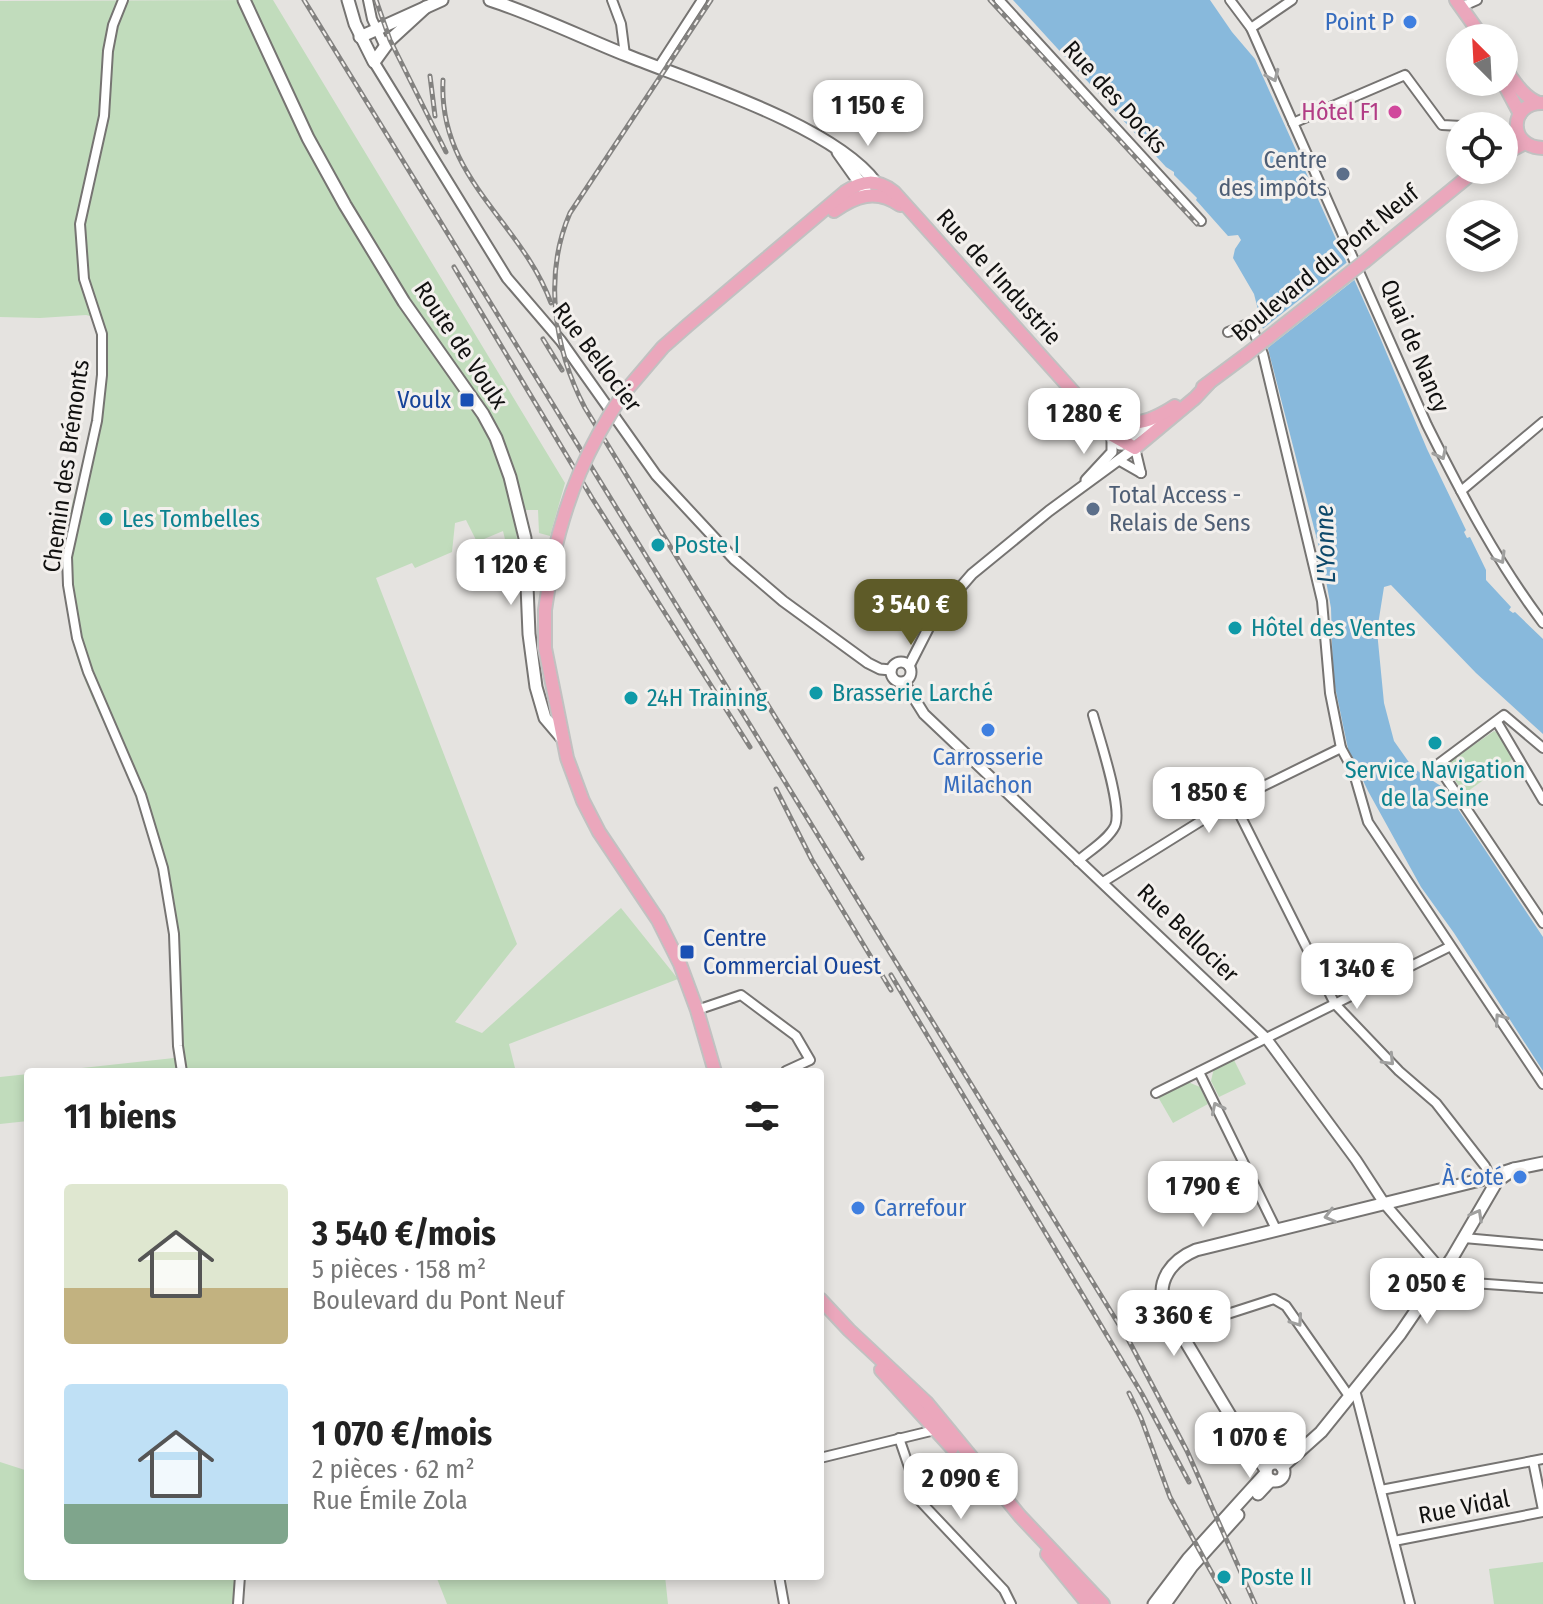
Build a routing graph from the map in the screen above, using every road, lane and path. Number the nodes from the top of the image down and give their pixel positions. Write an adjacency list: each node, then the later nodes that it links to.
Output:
1 (123, 0): 69 (street, Chemin des Brémonts)
2 (244, 0): 57 (main road, Route de Voulx)
3 (348, 0): 20 (main road, Rue Bellocier)
4 (368, 0): 19 (street)
5 (442, 0): 15 (main road)
6 (490, 0): 22 (main road)
7 (612, 0): 22 (street)
8 (702, 0): 24 (street)
9 (999, 0): 41 (street, Rue des Docks)
10 (1230, 0): 18 (street, Quai de Nancy)
11 (1292, 0): 18 (street)
12 (1447, 0): 16 (main road)
13 (1477, 0): 14 (street)
14 (1459, 3): 17 (main road)
15 (426, 7): 19 (main road); 21 (main road)
16 (1463, 24)
17 (1473, 24)
18 (1251, 28): 29 (street, Quai de Nancy, one-way to 29)
19 (377, 29): 20 (main road); 21 (street)
20 (360, 37): 23 (main road, Rue Bellocier)
21 (385, 47): 23 (main road)
22 (625, 55): 24 (main road)
23 (374, 62): 53 (street, Rue Bellocier)
24 (658, 68): 36 (main road)
25 (1518, 85): 27 (main road)
26 (1510, 96): 28 (main road)
27 (1541, 103): 28 (main road)
28 (1520, 114): 31 (main road)
29 (1293, 123): 30 (street); 50 (street, Quai de Nancy, one-way to 50)
30 (1446, 125)
31 (1518, 125)
32 (1518, 132): 33 (main road)
33 (1525, 143): 34 (main road); 35 (main road)
34 (1518, 147)
35 (1543, 148)
36 (835, 149): 37 (main road); 38 (main road)
37 (849, 166): 38 (main road); 40 (main road)
38 (868, 183): 40 (main road); 42 (main road); 47 (main road, Rue de l'Industrie)
39 (1459, 184): 44 (main road, Boulevard du Pont Neuf, bridge)
40 (845, 192): 42 (main road)
41 (1201, 221)
42 (774, 254): 57 (main road, bridge)
43 (1228, 332): 58 (street)
44 (1209, 383): 45 (main road, Boulevard du Pont Neuf); 47 (main road, Boulevard du Pont Neuf)
45 (1159, 417): 47 (street, Boulevard du Pont Neuf); 47 (main road, Boulevard du Pont Neuf)
46 (1543, 422): 50 (street)
47 (1123, 437): 48 (street, Boulevard du Pont Neuf); 48 (street); 49 (street, Boulevard du Pont Neuf)
48 (1120, 461): 49 (street, Boulevard du Pont Neuf)
49 (1082, 486): 52 (street, Boulevard du Pont Neuf)
50 (1461, 491): 51 (street, Quai de Nancy, one-way to 51)
51 (1543, 623)
52 (909, 666): 53 (street); 54 (street)
53 (891, 670): 54 (street)
54 (904, 682): 62 (street, Rue Bellocier)
55 (1093, 715): 62 (street)
56 (1497, 722): 59 (street); 60 (street); 64 (street)
57 (562, 738): 67 (main road)
58 (1341, 748): 61 (street); 65 (street)
59 (1543, 748)
60 (1543, 800)
61 (1233, 801): 63 (street); 66 (street)
62 (1078, 861): 63 (street, Rue Bellocier)
63 (1103, 882): 68 (street, Rue Bellocier)
64 (1543, 923)
65 (1449, 947): 66 (street); 73 (street, one-way to 65)
66 (1335, 1004): 68 (street); 77 (street, one-way to 77)
67 (697, 1010): 70 (main road); 71 (street)
68 (1266, 1038): 72 (street); 79 (street, Rue Bellocier)
69 (181, 1068)
70 (714, 1068)
71 (793, 1068)
72 (1199, 1072): 74 (street); 80 (street, one-way to 72)
73 (1543, 1084)
74 (1156, 1093)
75 (1543, 1163): 76 (main road)
76 (1514, 1169): 77 (main road); 78 (main road)
77 (1485, 1178): 78 (main road); 79 (main road)
78 (1490, 1191): 81 (main road, one-way to 78)
79 (1384, 1203): 80 (main road, one-way to 80); 83 (street, Rue Bellocier)
80 (1276, 1229): 87 (main road)
81 (1464, 1238): 82 (street); 83 (main road)
82 (1543, 1245)
83 (1443, 1272): 84 (street); 88 (main road)
84 (1543, 1288)
85 (824, 1303): 86 (main road)
86 (849, 1330): 89 (main road); 103 (main road)
87 (1178, 1330): 88 (street, one-way to 88); 93 (main road)
88 (1352, 1393): 93 (main road); 94 (street)
89 (935, 1430): 90 (street); 102 (main road)
90 (899, 1438): 91 (street); 101 (street)
91 (824, 1457)
92 (1538, 1460): 94 (street); 95 (street)
93 (1268, 1474): 104 (main road); 105 (main road)
94 (1381, 1490): 96 (street)
95 (1543, 1511): 96 (street, Rue Vidal)
96 (1394, 1541): 106 (street)
97 (240, 1580): 99 (street)
98 (780, 1580): 100 (street)
99 (238, 1604)
100 (784, 1604)
101 (1011, 1604)
102 (1088, 1604)
103 (1103, 1604)
104 (1154, 1604)
105 (1165, 1604)
106 (1410, 1604)

